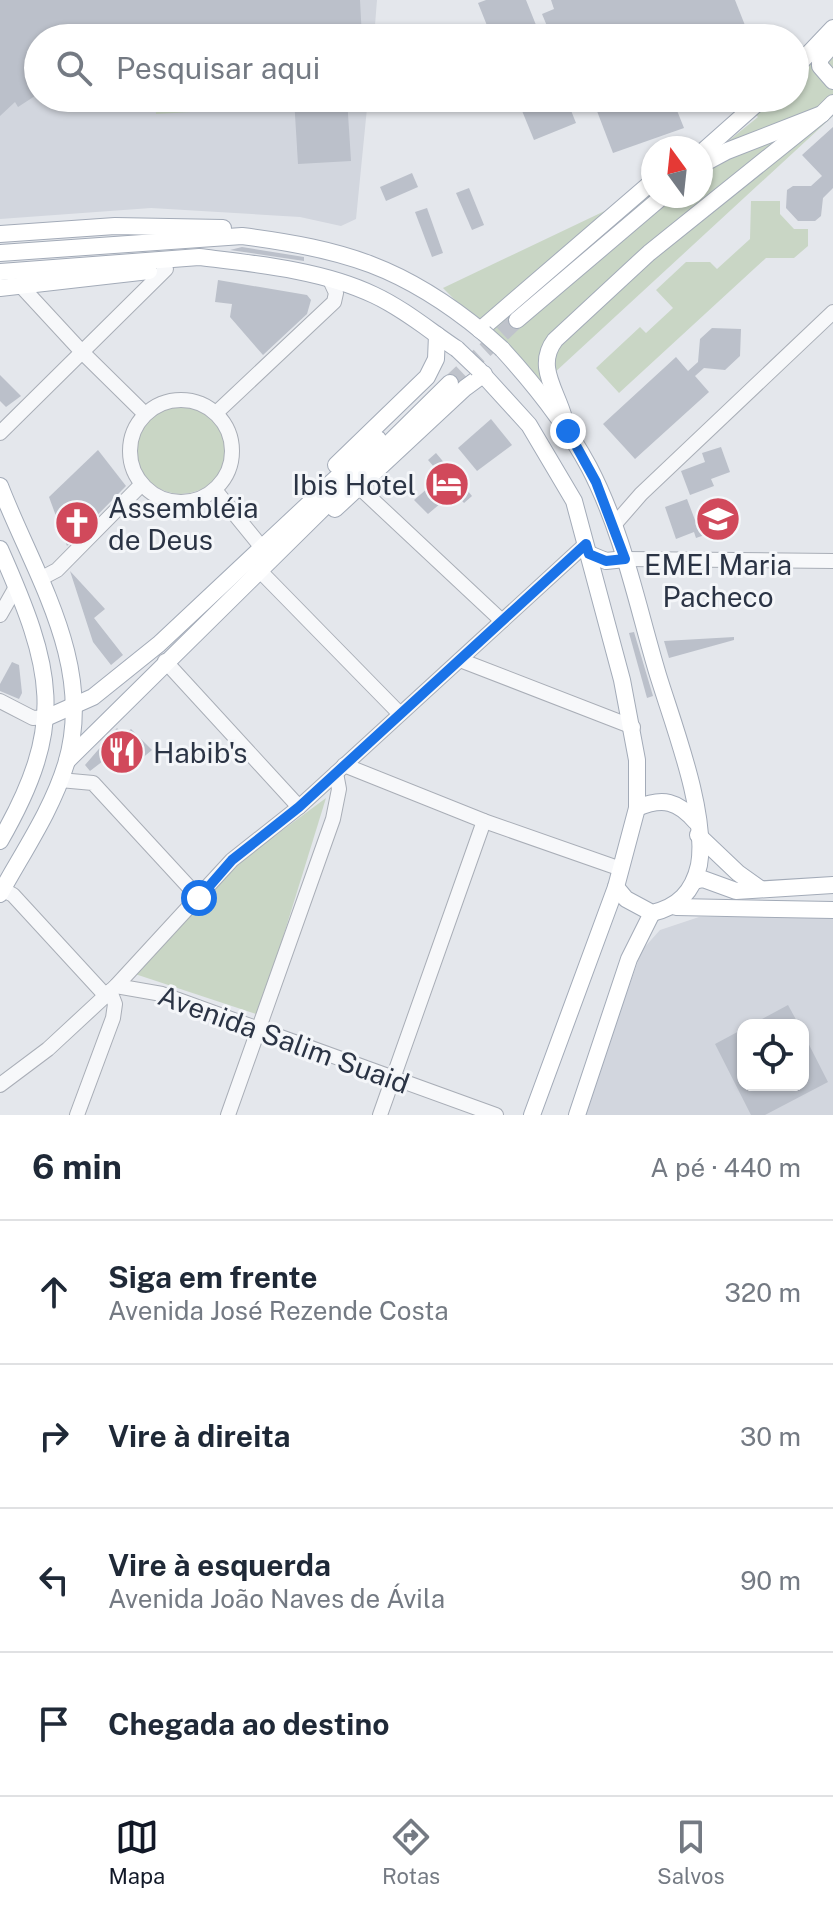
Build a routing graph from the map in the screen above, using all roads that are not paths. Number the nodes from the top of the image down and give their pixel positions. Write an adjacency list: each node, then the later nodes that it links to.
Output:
1 (833, 28): 3 (main road)
2 (833, 44): 4 (main road)
3 (809, 53)
4 (833, 81)
5 (827, 109): 10 (main road); 29 (main road)
6 (734, 112): 8 (main road)
7 (747, 112): 9 (main road)
8 (705, 136)
9 (713, 142)
10 (713, 159)
11 (641, 192): 22 (main road)
12 (641, 204): 13 (main road)
13 (648, 208)
14 (0, 234): 15 (main road)
15 (242, 236): 16 (main road); 22 (main road)
16 (0, 253)
17 (238, 263): 18 (main road); 19 (main road); 20 (main road)
18 (166, 269): 20 (main road); 24 (street)
19 (330, 280): 23 (main road); 27 (street)
20 (5, 283): 24 (street)
21 (833, 312): 35 (street)
22 (482, 331): 29 (main road, bridge)
23 (437, 335): 25 (main road, bridge); 36 (main road)
24 (82, 352): 28 (street); 30 (street)
25 (481, 372): 33 (main road); 38 (main road)
26 (447, 380): 36 (main road)
27 (216, 413): 28 (street); 34 (street)
28 (145, 414): 31 (street)
29 (568, 431): 35 (main road)
30 (0, 433)
31 (141, 485): 34 (street); 42 (street)
32 (0, 486): 42 (main road)
33 (361, 489): 36 (main road); 45 (street)
34 (215, 490): 36 (street)
35 (614, 525): 39 (main road)
36 (273, 546): 41 (main road); 49 (main road)
37 (0, 549): 43 (main road)
38 (588, 549): 39 (main road); 45 (street); 52 (main road)
39 (625, 559): 40 (street); 59 (main road)
40 (833, 561)
41 (261, 572): 47 (main road); 50 (street)
42 (40, 579): 49 (main road)
43 (16, 587): 44 (street); 51 (main road)
44 (3, 610)
45 (502, 621): 46 (street)
46 (460, 660): 50 (street); 52 (street)
47 (165, 661): 53 (main road); 56 (street)
48 (0, 701): 51 (street)
49 (74, 707): 51 (main road); 53 (main road)
50 (400, 714): 54 (street)
51 (40, 717): 60 (main road)
52 (633, 727): 57 (main road)
53 (67, 761): 55 (main road)
54 (340, 769): 56 (street); 58 (street); 72 (street)
55 (60, 780): 66 (main road); 67 (street)
56 (299, 807): 67 (street)
57 (637, 808): 59 (main road); 61 (main road)
58 (484, 821): 61 (street); 73 (street)
59 (698, 829): 62 (main road); 65 (main road)
60 (0, 841)
61 (621, 869): 64 (main road)
62 (694, 881): 65 (main road); 68 (main road)
63 (833, 885): 65 (main road)
64 (616, 887): 70 (main road); 79 (main road)
65 (759, 888)
66 (1, 892): 71 (street)
67 (199, 898): 71 (street)
68 (676, 907): 69 (main road); 70 (main road)
69 (833, 910)
70 (652, 913): 80 (main road)
71 (110, 991): 72 (street, Avenida Salim Suaid); 74 (street); 75 (street)
72 (258, 1031): 73 (street, Avenida Salim Suaid); 76 (street)
73 (394, 1078): 77 (street); 78 (street, Avenida Salim Suaid)
74 (0, 1085)
75 (77, 1115)
76 (228, 1115)
77 (380, 1115)
78 (496, 1115)
79 (532, 1115)
80 (577, 1115)

